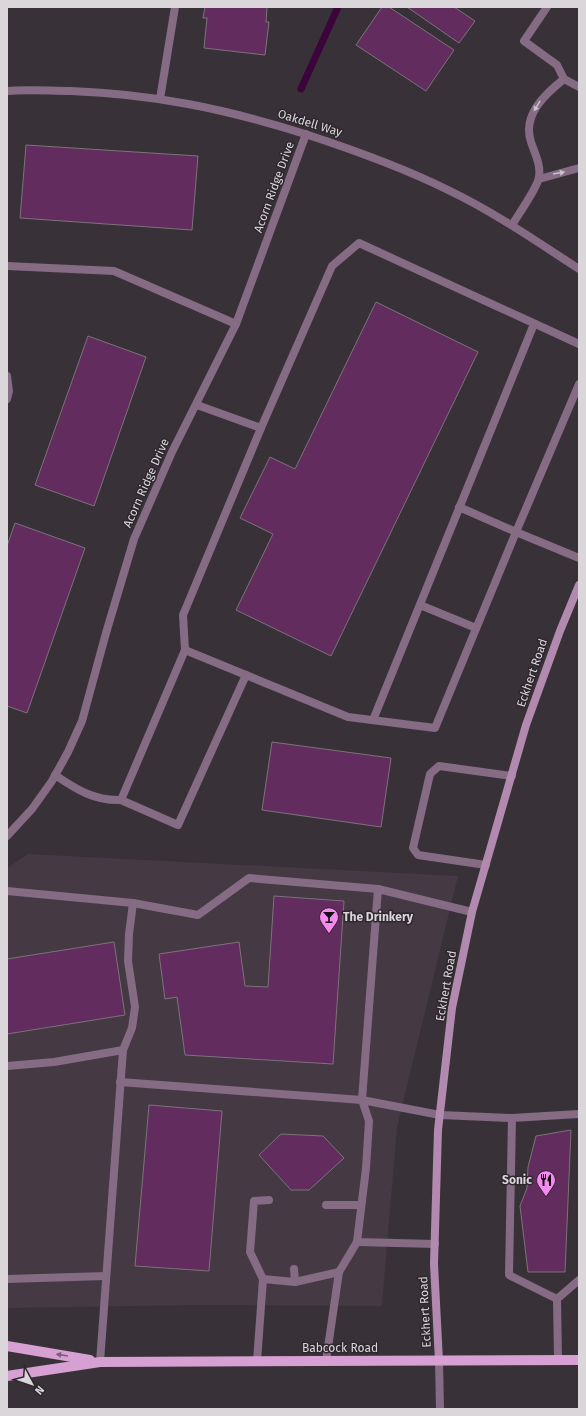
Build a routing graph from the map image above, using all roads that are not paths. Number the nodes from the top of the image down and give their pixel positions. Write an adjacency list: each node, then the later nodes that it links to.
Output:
1 (175, 7): 6 (street)
2 (547, 7): 3 (street)
3 (564, 79): 4 (street); 9 (street, one-way to 9)
4 (579, 88)
5 (7, 91): 6 (street, Oakdell Way)
6 (160, 98): 7 (street, Oakdell Way)
7 (306, 134): 10 (street, Oakdell Way); 13 (street, Acorn Ridge Drive)
8 (579, 168): 9 (street, one-way to 8)
9 (539, 179): 10 (street)
10 (512, 225): 12 (street, Oakdell Way)
11 (7, 266): 13 (street)
12 (579, 269)
13 (236, 324): 19 (street, Acorn Ridge Drive)
14 (534, 324): 15 (street); 20 (street); 21 (street)
15 (579, 344)
16 (7, 376): 18 (street)
17 (579, 384): 22 (street)
18 (7, 400)
19 (197, 405): 20 (street); 30 (street, Acorn Ridge Drive)
20 (261, 428): 27 (street)
21 (459, 507): 22 (street); 25 (street)
22 (516, 532): 23 (street); 26 (street)
23 (579, 558)
24 (579, 585): 31 (main road, Eckhert Road)
25 (420, 605): 26 (street); 29 (street)
26 (476, 628): 29 (street)
27 (185, 650): 28 (street); 32 (street)
28 (246, 675): 29 (street); 32 (street)
29 (372, 720)
30 (56, 775): 32 (street); 33 (street, Acorn Ridge Drive)
31 (512, 776): 34 (main road, Eckhert Road); 34 (street)
32 (121, 800)
33 (7, 836)
34 (486, 864): 38 (main road, Eckhert Road)
35 (378, 890): 37 (street); 38 (street); 42 (street)
36 (7, 891): 37 (street)
37 (133, 903): 39 (street)
38 (472, 912): 44 (main road, Eckhert Road)
39 (123, 1050): 40 (street); 41 (street)
40 (7, 1066)
41 (120, 1082): 42 (street); 53 (street)
42 (362, 1100): 44 (street); 48 (street)
43 (579, 1114): 45 (street)
44 (440, 1115): 45 (street); 50 (main road, Eckhert Road)
45 (512, 1118): 58 (street)
46 (269, 1200): 55 (street)
47 (326, 1205): 48 (street)
48 (361, 1205): 49 (street)
49 (357, 1242): 50 (street); 52 (street)
50 (435, 1244): 63 (main road, Eckhert Road)
51 (294, 1269): 57 (street)
52 (339, 1272): 57 (street); 65 (street)
53 (106, 1276): 54 (street); 64 (street)
54 (7, 1279)
55 (263, 1279): 57 (street); 62 (street)
56 (579, 1280): 58 (street)
57 (295, 1282)
58 (557, 1299): 60 (street)
59 (7, 1346): 64 (main road, Babcock Road, one-way to 59)
60 (558, 1360): 61 (main road, Babcock Road); 63 (main road, Babcock Road)
61 (579, 1360)
62 (257, 1361): 64 (main road, Babcock Road); 65 (main road, Babcock Road)
63 (440, 1361): 65 (main road, Babcock Road); 67 (street, Eckhert Road)
64 (100, 1362): 66 (main road, Babcock Road)
65 (326, 1362)
66 (7, 1376)
67 (440, 1409)

